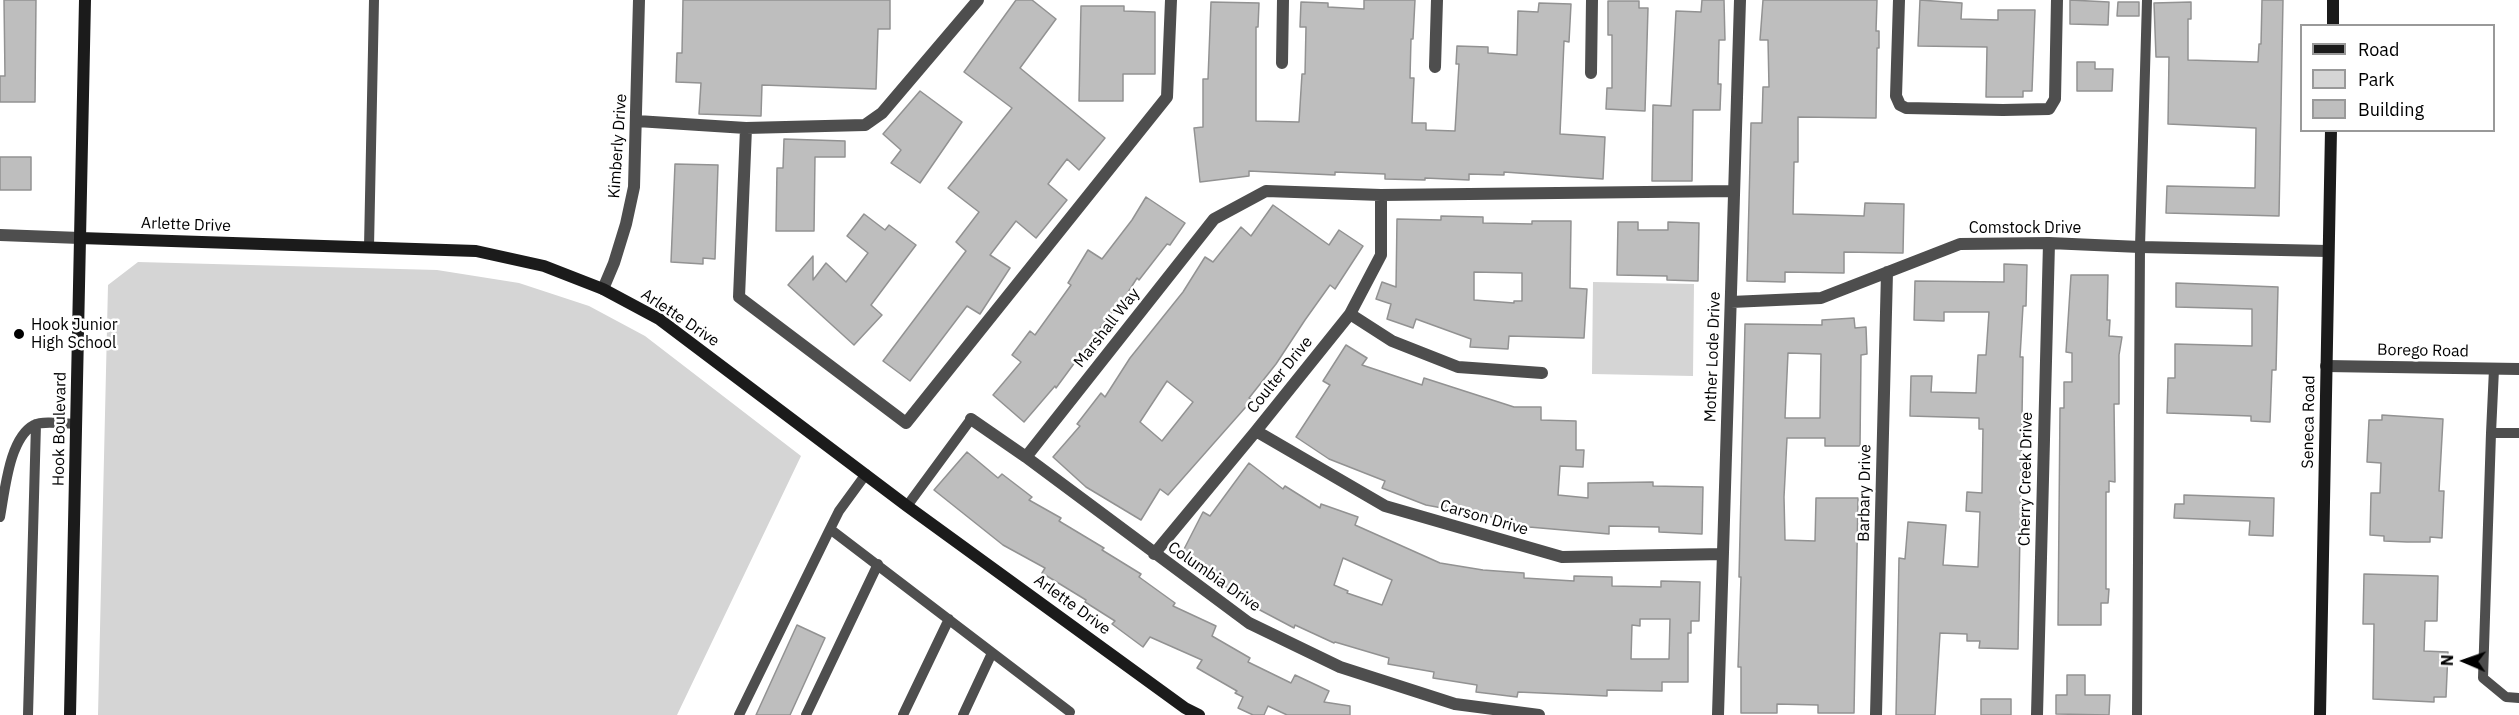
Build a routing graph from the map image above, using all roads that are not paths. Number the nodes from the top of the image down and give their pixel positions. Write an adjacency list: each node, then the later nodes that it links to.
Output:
1 (85, 0): 24 (street, Hook Boulevard)
2 (374, 0): 26 (lane)
3 (639, 0): 18 (street, Kimberly Drive)
4 (978, 0): 19 (street)
5 (1171, 0): 19 (street)
6 (1283, 0): 15 (street)
7 (1437, 0): 16 (street)
8 (1592, 0): 17 (street)
9 (1740, 0): 21 (street, Mother Lode Drive)
10 (1899, 0): 11 (street)
11 (2056, 0)
12 (2147, 0): 27 (lane)
13 (2333, 0): 14 (street)
14 (2333, 24)
15 (1282, 63)
16 (1435, 67)
17 (1590, 74)
18 (638, 121): 19 (street); 30 (street, Kimberly Drive)
19 (746, 128)
20 (2331, 132): 28 (street, Seneca Road)
21 (1734, 191): 22 (street); 31 (street, Mother Lode Drive)
22 (1381, 195): 32 (street, Coulter Drive); 43 (street, Marshall Way)
23 (0, 235): 24 (street, Arlette Drive)
24 (80, 238): 26 (street, Arlette Drive); 39 (street, Hook Boulevard)
25 (2049, 243): 27 (street, Comstock Drive); 29 (street, Comstock Drive); 65 (street, Cherry Creek Drive)
26 (369, 247): 30 (street, Arlette Drive)
27 (2140, 248): 28 (street, Comstock Drive); 66 (lane)
28 (2328, 251): 33 (street, Seneca Road)
29 (1887, 272): 31 (street, Comstock Drive); 64 (street, Barbary Drive)
30 (603, 289): 44 (street, Arlette Drive)
31 (1731, 302): 49 (street, Mother Lode Drive)
32 (1350, 314): 36 (street); 40 (street, Coulter Drive)
33 (2326, 366): 34 (street, Borego Road); 67 (street, Seneca Road)
34 (2494, 369): 35 (street, Borego Road); 41 (lane)
35 (2519, 369)
36 (1542, 373)
37 (971, 418): 43 (street, Columbia Drive); 45 (lane)
38 (36, 424): 39 (lane); 46 (lane); 55 (lane)
39 (76, 424): 56 (street, Hook Boulevard)
40 (1256, 431): 48 (street, Coulter Drive); 49 (street, Carson Drive)
41 (2491, 433): 42 (lane); 53 (lane)
42 (2519, 433)
43 (1026, 457): 48 (street, Columbia Drive)
44 (866, 474): 45 (street, Arlette Drive); 47 (lane)
45 (907, 506): 61 (street, Arlette Drive)
46 (0, 516)
47 (830, 529): 50 (lane); 57 (lane)
48 (1154, 554): 62 (street, Columbia Drive)
49 (1723, 554): 63 (street, Mother Lode Drive)
50 (878, 564): 51 (lane); 58 (lane)
51 (949, 619): 52 (lane); 59 (lane)
52 (992, 653): 54 (lane); 60 (lane)
53 (2519, 698)
54 (1071, 714)
55 (28, 715)
56 (70, 715)
57 (739, 715)
58 (806, 715)
59 (903, 715)
60 (963, 715)
61 (1199, 715)
62 (1539, 715)
63 (1718, 715)
64 (1876, 715)
65 (2037, 715)
66 (2137, 715)
67 (2320, 715)

